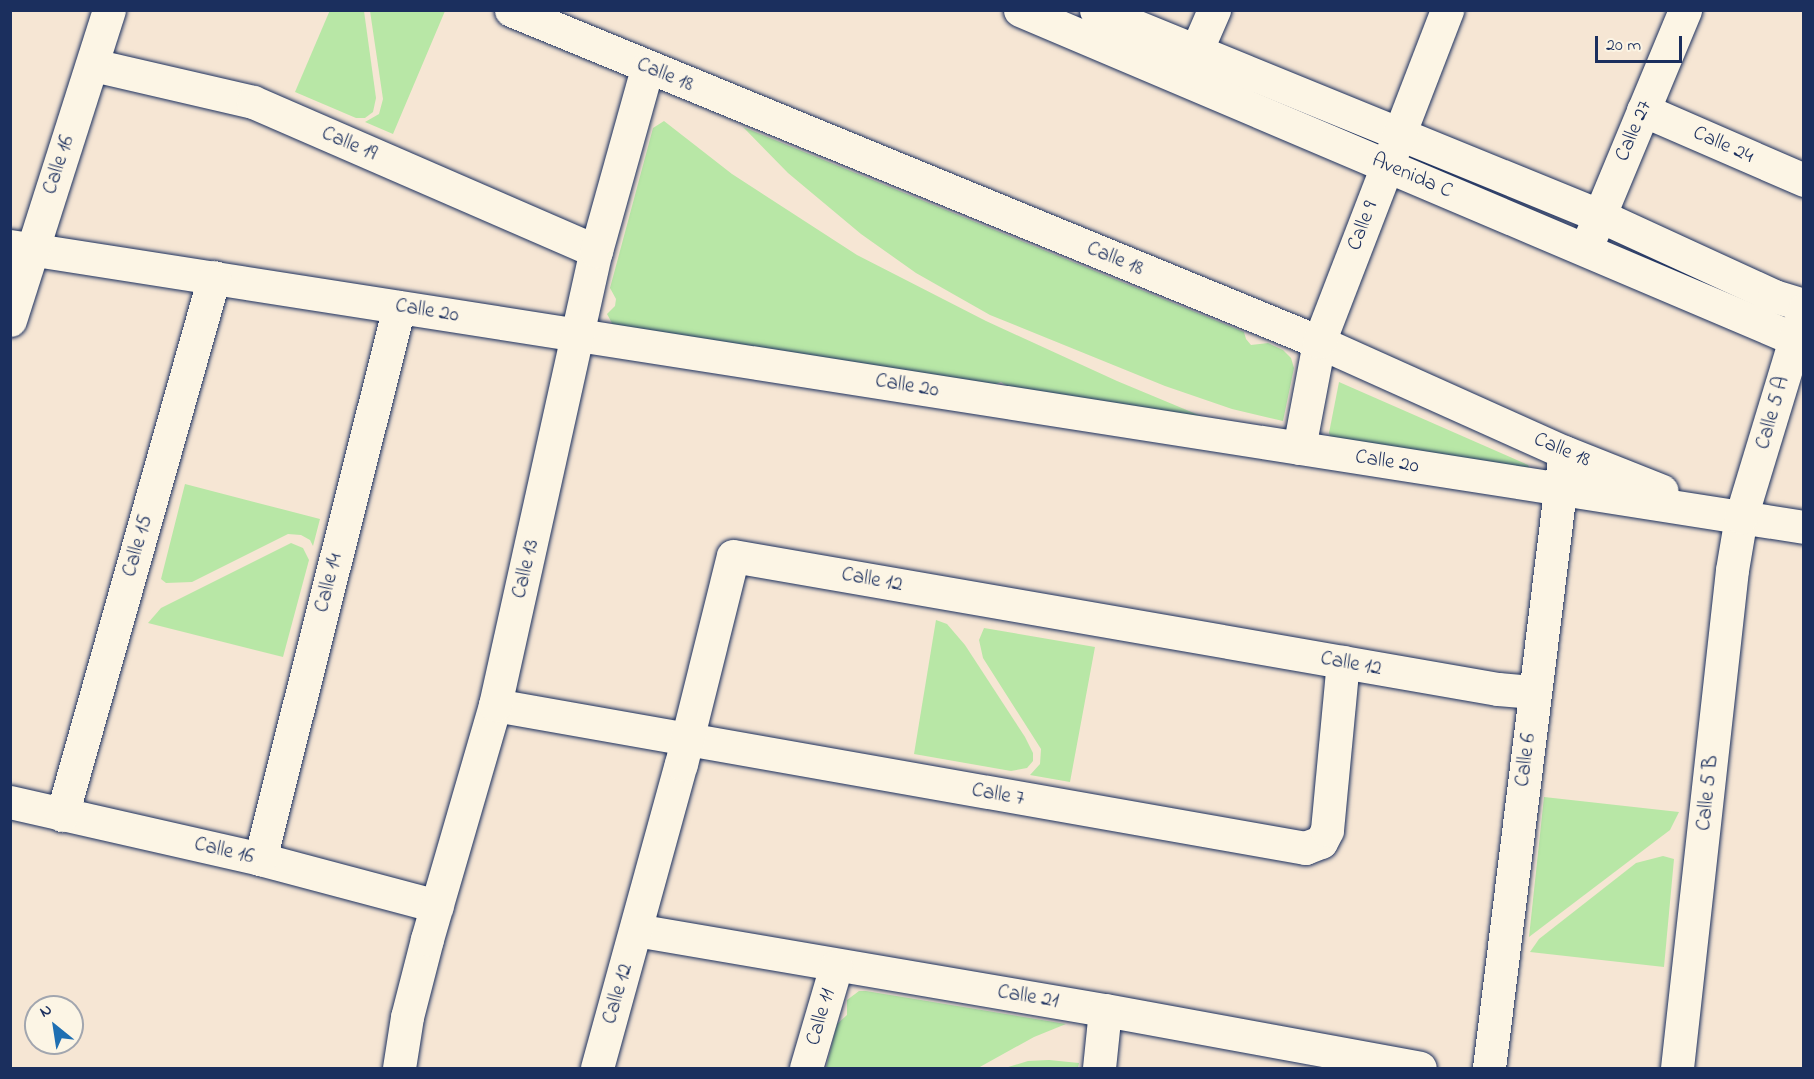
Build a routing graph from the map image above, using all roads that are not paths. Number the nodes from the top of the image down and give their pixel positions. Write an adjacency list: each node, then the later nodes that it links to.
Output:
1 (109, 10): 8 (street, Calle 16)
2 (511, 10): 10 (street, Calle 18)
3 (1020, 10): 9 (street, Avenida C)
4 (1096, 10): 9 (street, Avenida C)
5 (1214, 10): 9 (street)
6 (1447, 10): 12 (street, Calle 9)
7 (1685, 10): 11 (street, Calle 27)
8 (93, 65): 16 (street, Calle 16); 17 (street, Calle 19)
9 (1189, 66): 12 (street, Avenida C); 13 (street, Avenida C)
10 (647, 68): 17 (street, Calle 13); 24 (street, Calle 18)
11 (1643, 110): 14 (street, Calle 24); 15 (street, Calle 27)
12 (1398, 134): 13 (street, Calle 9); 15 (street, Avenida C)
13 (1387, 164): 18 (street, Avenida C); 24 (street, Calle 9)
14 (1803, 180)
15 (1598, 215): 18 (street, Calle 27); 21 (street, Avenida C)
16 (21, 247): 19 (street, Calle 20); 22 (street, Calle 16)
17 (596, 251): 23 (street, Calle 13)
18 (1585, 252): 25 (street, Avenida C)
19 (214, 277): 20 (street, Calle 20); 36 (street, Calle 15)
20 (399, 307): 23 (street, Calle 20); 37 (street, Calle 14)
21 (1803, 307): 25 (street, Calle 5 A)
22 (10, 320)
23 (579, 335): 26 (street, Calle 20); 33 (street, Calle 13)
24 (1319, 342): 26 (street, Calle 9); 27 (street, Calle 18)
25 (1799, 342): 29 (street, Calle 5 A)
26 (1299, 448): 28 (street, Calle 20)
27 (1564, 452): 28 (street, Calle 6); 29 (street, Calle 18)
28 (1560, 489): 29 (street, Calle 20); 32 (street, Calle 6)
29 (1729, 515): 30 (street, Calle 20); 49 (street, Calle 5 B)
30 (1803, 527)
31 (1342, 662): 32 (street, Calle 12); 34 (street, Calle 12); 34 (street, Calle 7)
32 (1534, 692): 48 (street, Calle 6)
33 (495, 705): 34 (street, Calle 7); 38 (street, Calle 13)
34 (687, 740): 39 (street, Calle 12)
35 (10, 802): 36 (street, Calle 16)
36 (62, 815): 37 (street, Calle 16)
37 (260, 859): 38 (street, Calle 16)
38 (437, 906): 43 (street, Calle 13)
39 (636, 930): 40 (street, Calle 21); 44 (street, Calle 12)
40 (836, 966): 41 (street, Calle 21); 45 (street, Calle 11)
41 (1105, 1010): 42 (street, Calle 21); 46 (street)
42 (1294, 1057): 47 (street, Calle 21)
43 (399, 1068)
44 (597, 1068)
45 (806, 1068)
46 (1099, 1068)
47 (1420, 1068)
48 (1489, 1068)
49 (1677, 1068)

